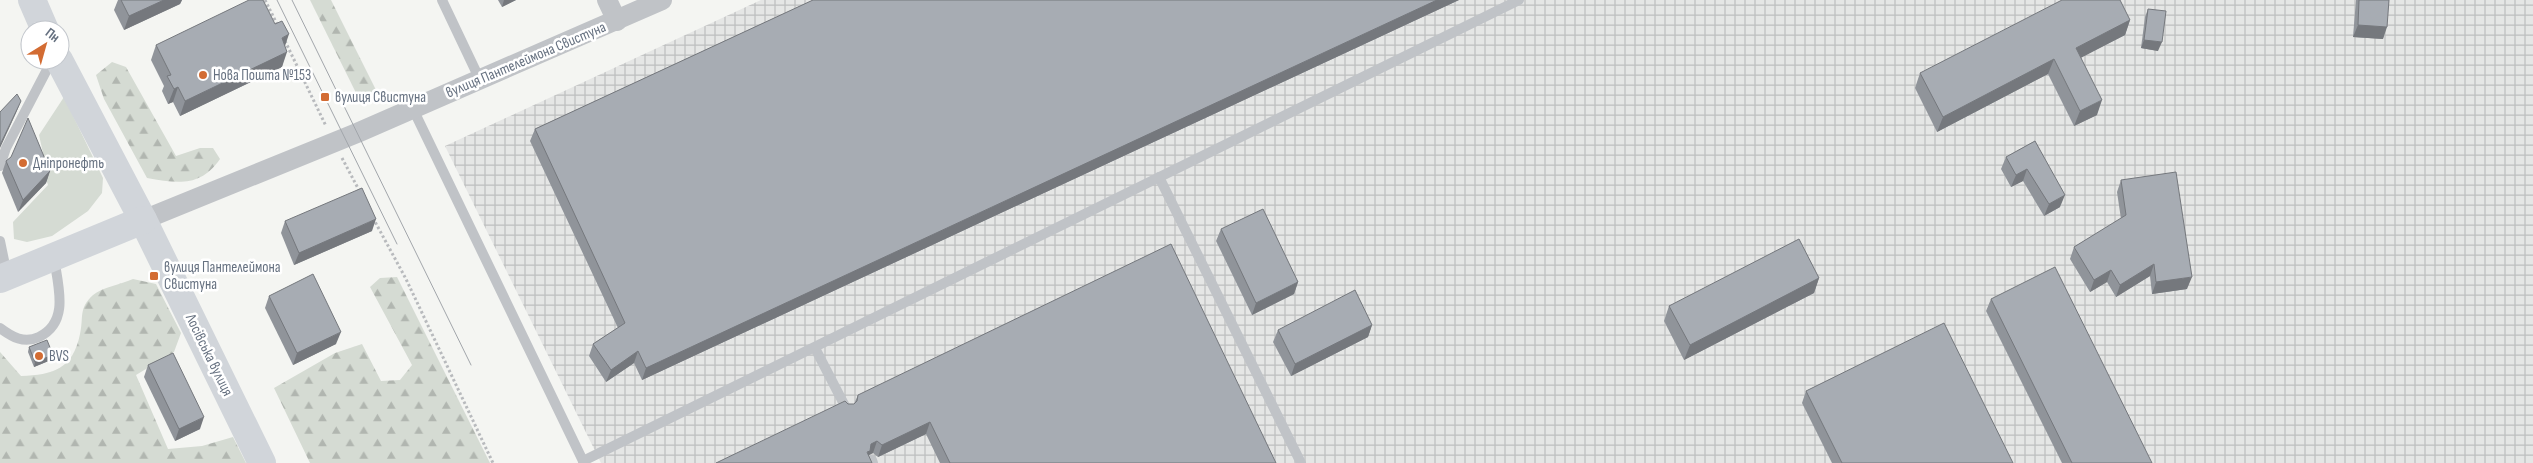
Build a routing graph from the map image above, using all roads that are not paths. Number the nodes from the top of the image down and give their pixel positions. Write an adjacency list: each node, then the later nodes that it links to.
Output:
1 (32, 0): 6 (main road)
2 (442, 0): 10 (lane)
3 (607, 0): 7 (street)
4 (662, 0): 7 (street, вулиця Пантелеймона Свистуна)
5 (1519, 0): 13 (lane)
6 (41, 20)
7 (617, 21): 10 (street, вулиця Пантелеймона Свистуна)
8 (47, 70): 12 (lane)
9 (64, 70): 14 (main road, Лосівська вулиця)
10 (480, 80): 11 (street, вулиця Пантелеймона Свистуна)
11 (413, 109): 14 (street, вулиця Пантелеймона Свистуна); 21 (lane)
12 (0, 166)
13 (1159, 177): 21 (lane); 23 (lane)
14 (143, 220): 16 (main road, вулиця Пантелеймона Свистуна); 22 (main road, Лосівська вулиця)
15 (0, 241): 17 (lane)
16 (54, 256): 17 (main road, вулиця Пантелеймона Свистуна); 18 (lane)
17 (4, 278)
18 (0, 328)
19 (816, 350): 20 (lane)
20 (847, 410)
21 (583, 462)
22 (262, 463)
23 (1301, 463)

